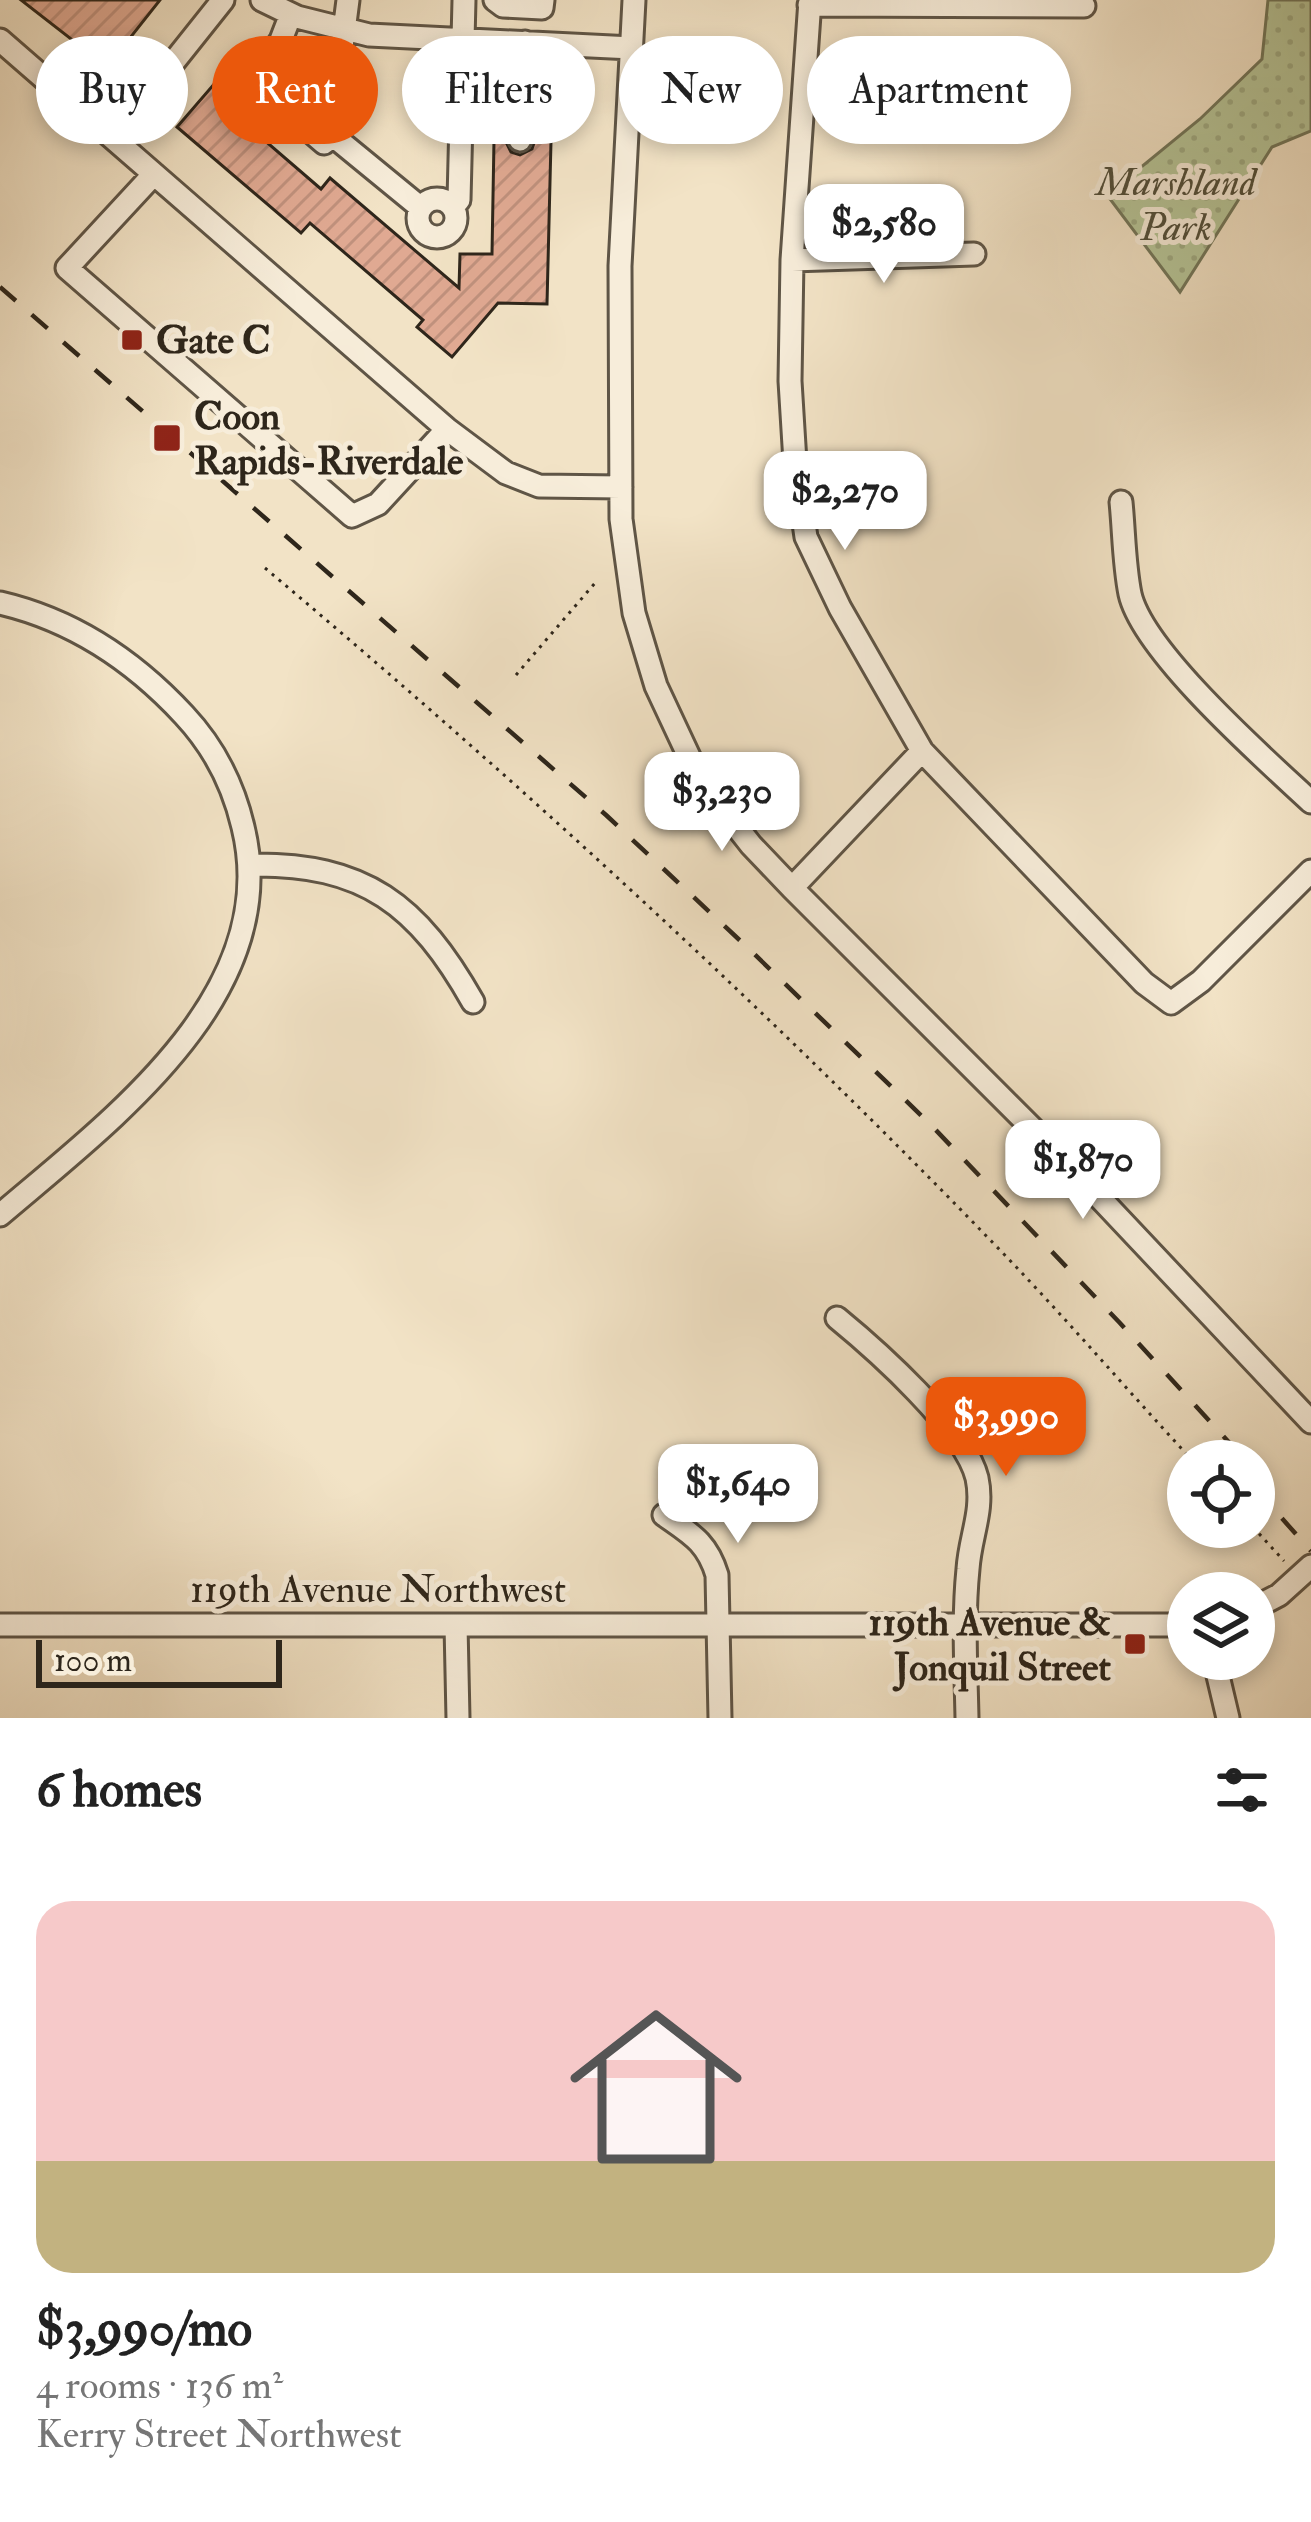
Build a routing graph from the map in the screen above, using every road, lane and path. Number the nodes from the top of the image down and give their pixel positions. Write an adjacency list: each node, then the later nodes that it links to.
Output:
1 (224, 0): 17 (street)
2 (262, 0): 10 (street)
3 (347, 0): 11 (street)
4 (464, 0): 14 (street)
5 (494, 0): 6 (street)
6 (543, 0)
7 (634, 0): 15 (street)
8 (809, 3): 9 (street); 26 (street)
9 (1084, 6)
10 (291, 14): 11 (street); 12 (street)
11 (346, 29): 13 (street); 24 (street)
12 (283, 36)
13 (407, 36)
14 (463, 36)
15 (632, 36)
16 (0, 40): 18 (street)
17 (188, 45)
18 (36, 71)
19 (120, 144): 22 (street)
20 (460, 144): 23 (street)
21 (627, 144): 28 (street)
22 (154, 174): 27 (street); 27 (street)
23 (453, 207): 24 (street); 24 (street)
24 (421, 208)
25 (974, 254): 26 (street)
26 (792, 260): 34 (street)
27 (447, 429): 28 (street)
28 (621, 488): 38 (street)
29 (1121, 502): 35 (street)
30 (265, 568): 43 (path)
31 (595, 584): 33 (path)
32 (0, 603): 36 (street)
33 (516, 674)
34 (922, 751): 37 (street); 38 (street)
35 (1311, 802)
36 (250, 865): 39 (street); 40 (street)
37 (1311, 871)
38 (792, 888): 42 (street)
39 (473, 1002)
40 (0, 1215)
41 (837, 1318): 52 (street)
42 (1311, 1422)
43 (1174, 1440)
44 (664, 1515): 51 (street)
45 (1275, 1547): 46 (path)
46 (1307, 1576): 47 (street); 48 (street)
47 (1275, 1596)
48 (1275, 1612)
49 (0, 1625): 50 (street, 119th Avenue Northwest)
50 (456, 1625): 51 (street, 119th Avenue Northwest); 55 (street)
51 (719, 1625): 52 (street, 119th Avenue Northwest); 56 (street)
52 (965, 1625): 53 (street, 119th Avenue Northwest); 57 (street)
53 (1167, 1625)
54 (1219, 1680): 58 (street)
55 (458, 1718)
56 (720, 1718)
57 (967, 1718)
58 (1228, 1718)

